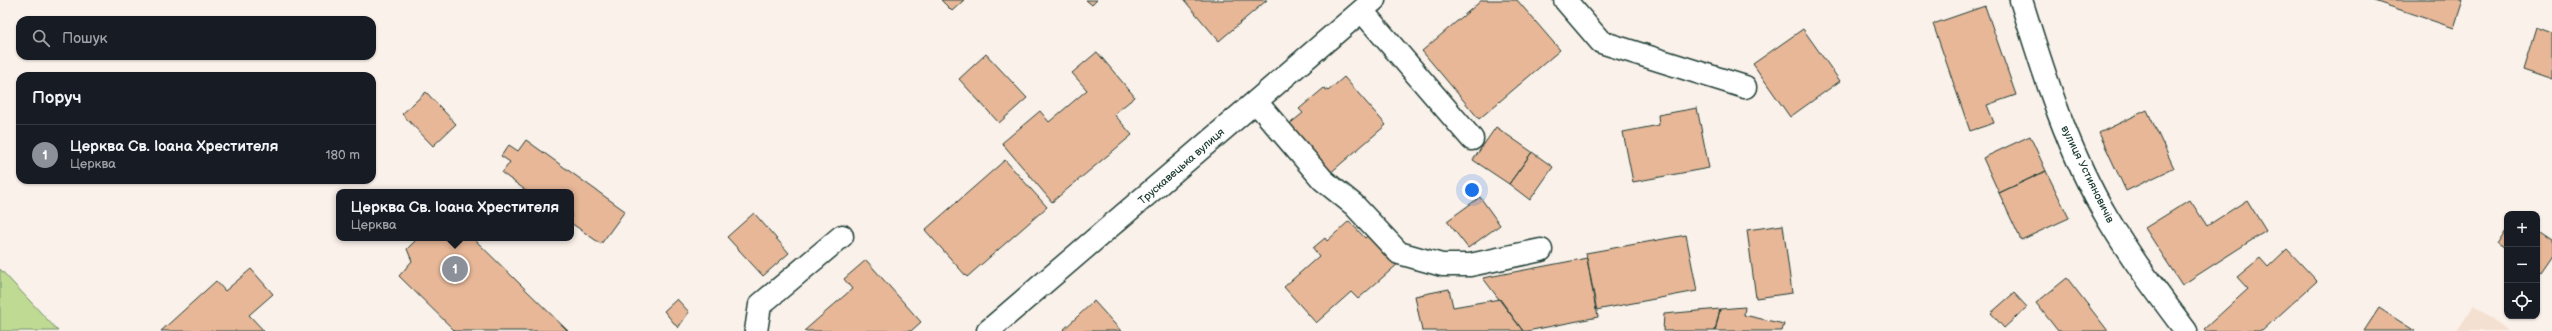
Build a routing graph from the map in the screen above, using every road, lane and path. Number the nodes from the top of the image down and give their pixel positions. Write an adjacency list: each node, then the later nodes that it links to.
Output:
1 (1565, 0): 4 (main road)
2 (2021, 0): 11 (main road, вулиця Устияновичів)
3 (1368, 5): 5 (main road, Трускавецька вулиця); 6 (main road)
4 (1744, 87)
5 (1256, 102): 8 (main road); 10 (main road, Трускавецька вулиця)
6 (1472, 139)
7 (842, 236): 9 (main road)
8 (1541, 250)
9 (756, 331)
10 (988, 331)
11 (2186, 331)

